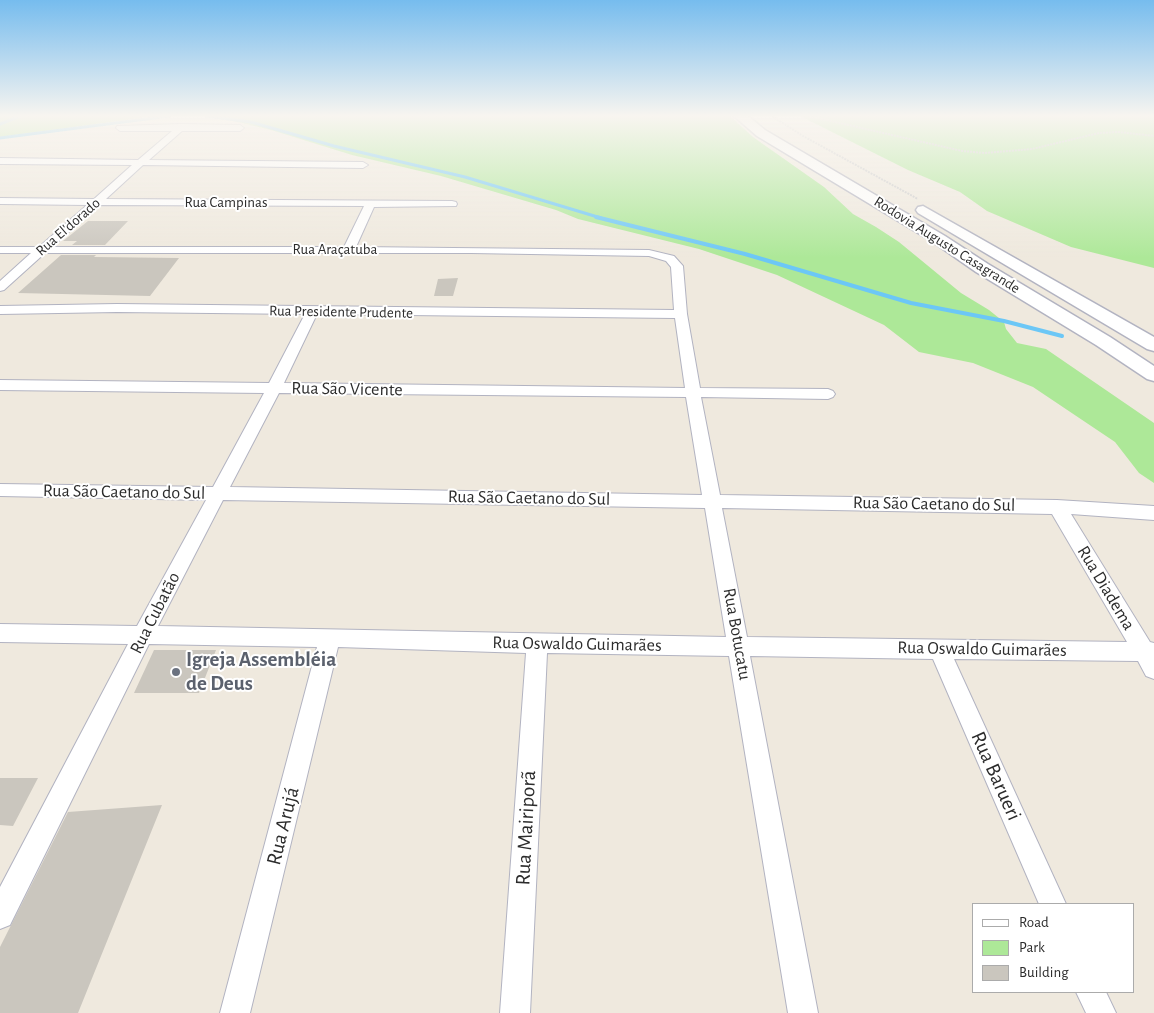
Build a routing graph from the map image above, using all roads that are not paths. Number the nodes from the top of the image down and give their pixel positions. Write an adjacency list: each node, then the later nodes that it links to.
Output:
1 (140, 163): 7 (street, Rua El'dorado)
2 (236, 163): 4 (street)
3 (811, 163): 19 (main road, Rodovia Augusto Casagrande)
4 (364, 165)
5 (0, 201): 7 (street, Rua Campinas)
6 (908, 201): 18 (main road)
7 (96, 202): 8 (street, Rua Campinas); 12 (street, Rua El'dorado)
8 (370, 204): 9 (street, Rua Campinas); 10 (street)
9 (452, 204)
10 (349, 249): 12 (street, Rua Araçatuba); 13 (street, Rua Araçatuba)
11 (0, 250): 12 (street, Rua Araçatuba)
12 (42, 250): 14 (street, Rua El'dorado)
13 (670, 258): 17 (street, Rua Botucatu)
14 (0, 287)
15 (0, 310): 16 (street, Rua Presidente Prudente)
16 (312, 312): 17 (street, Rua Presidente Prudente); 21 (street, Rua Cubatão)
17 (681, 314): 22 (street, Rua Botucatu)
18 (1154, 345)
19 (1154, 376)
20 (0, 385): 21 (street, Rua São Vicente)
21 (274, 388): 22 (street, Rua São Vicente); 25 (street, Rua Cubatão)
22 (693, 393): 23 (street, Rua São Vicente); 26 (street, Rua Botucatu)
23 (828, 394)
24 (0, 490): 25 (street, Rua São Caetano do Sul)
25 (217, 493): 26 (street, Rua São Caetano do Sul); 30 (street, Rua Cubatão)
26 (713, 500): 27 (street, Rua São Caetano do Sul); 33 (street, Rua Botucatu)
27 (1057, 507): 28 (street, Rua São Caetano do Sul); 35 (street, Rua Diadema)
28 (1154, 513)
29 (0, 634): 30 (street, Rua Oswaldo Guimarães)
30 (143, 635): 31 (street, Rua Oswaldo Guimarães); 37 (street, Rua Cubatão)
31 (330, 638): 32 (street, Rua Oswaldo Guimarães); 39 (street, Rua Arujá)
32 (537, 644): 33 (street, Rua Oswaldo Guimarães); 40 (street, Rua Mairiporã)
33 (739, 646): 34 (street, Rua Oswaldo Guimarães); 41 (street, Rua Botucatu)
34 (940, 649): 35 (street, Rua Oswaldo Guimarães); 36 (street, Rua Barueri)
35 (1150, 657)
36 (1052, 903)
37 (0, 915)
38 (1091, 993): 42 (street)
39 (235, 1013)
40 (515, 1013)
41 (803, 1013)
42 (1101, 1013)

